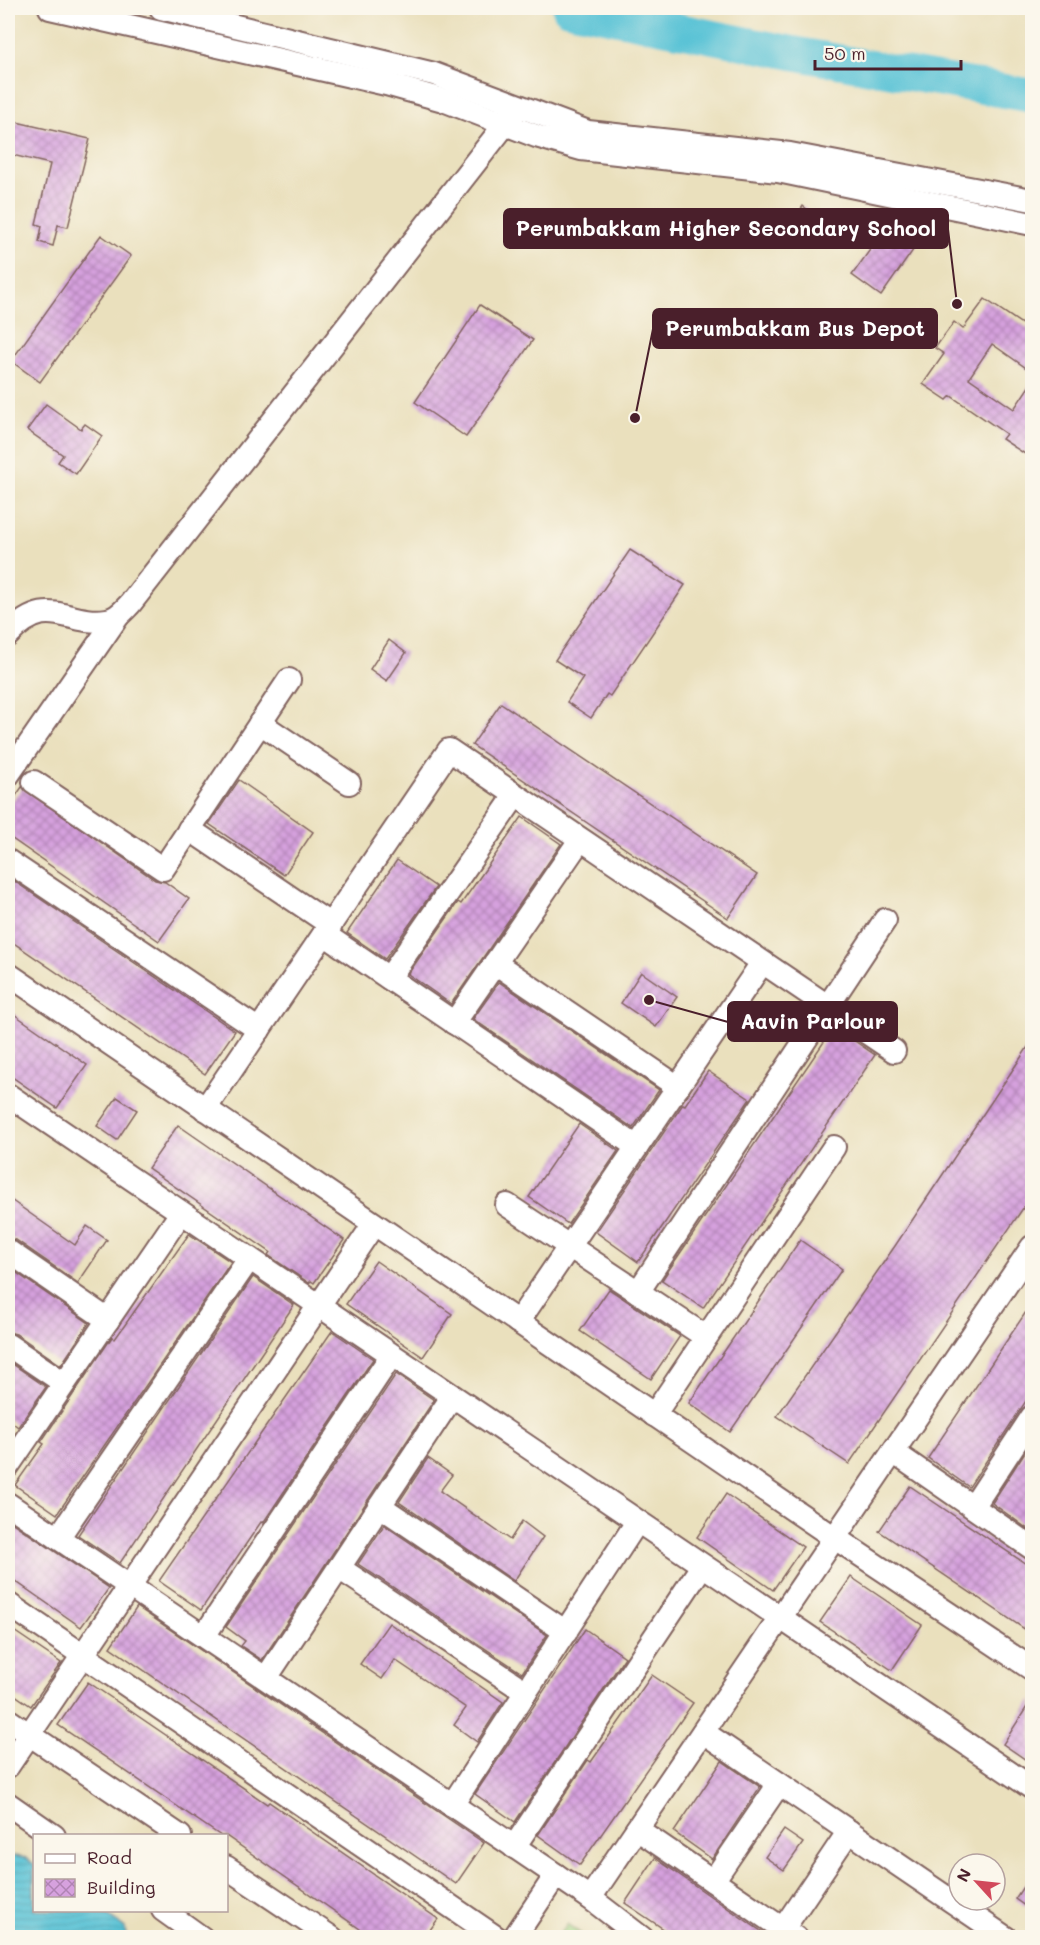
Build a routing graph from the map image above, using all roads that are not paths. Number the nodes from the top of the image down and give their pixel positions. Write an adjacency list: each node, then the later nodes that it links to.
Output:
1 (50, 8): 3 (street)
2 (161, 8): 3 (street)
3 (512, 115): 4 (street); 5 (street); 6 (street)
4 (1032, 200)
5 (1032, 224)
6 (118, 616): 7 (street); 10 (street)
7 (8, 635)
8 (289, 680): 9 (street)
9 (260, 723): 12 (street); 14 (street)
10 (8, 775)
11 (34, 782): 14 (street)
12 (348, 783)
13 (515, 796): 15 (street); 18 (street); 22 (street)
14 (189, 829): 18 (street)
15 (580, 840): 19 (street); 20 (street)
16 (8, 861): 25 (street)
17 (885, 920): 23 (street)
18 (327, 929): 22 (street); 25 (street)
19 (495, 963): 24 (street); 27 (street)
20 (762, 963): 23 (street); 27 (street)
21 (8, 974): 29 (street)
22 (389, 978): 24 (street)
23 (827, 1007): 26 (street); 39 (street)
24 (454, 1023): 31 (street)
25 (259, 1030): 29 (street)
26 (894, 1051)
27 (678, 1087): 31 (street)
28 (8, 1095): 33 (street)
29 (205, 1109): 34 (street)
30 (834, 1147): 43 (street)
31 (637, 1148): 35 (street)
32 (507, 1205): 35 (street)
33 (181, 1213): 38 (street); 41 (street)
34 (374, 1224): 40 (street); 42 (street)
35 (570, 1246): 39 (street); 42 (street)
36 (1032, 1247): 50 (street)
37 (8, 1251): 41 (street)
38 (249, 1259): 40 (street); 56 (street)
39 (638, 1292): 43 (street)
40 (318, 1307): 45 (street); 61 (street)
41 (108, 1320): 46 (street)
42 (518, 1322): 48 (street)
43 (706, 1337): 48 (street)
44 (8, 1345): 46 (street)
45 (392, 1356): 47 (street); 65 (street)
46 (64, 1383): 51 (street)
47 (452, 1397): 53 (street); 55 (street)
48 (654, 1415): 57 (street)
49 (1032, 1417): 54 (street)
50 (893, 1452): 54 (street); 57 (street)
51 (8, 1466)
52 (8, 1504): 56 (street)
53 (380, 1506): 60 (street); 64 (street)
54 (973, 1507): 58 (street)
55 (637, 1522): 59 (street); 64 (street)
56 (58, 1538): 61 (street)
57 (835, 1538): 63 (street); 67 (street)
58 (1032, 1548)
59 (702, 1566): 63 (street); 82 (street)
60 (339, 1568): 68 (street); 69 (street)
61 (130, 1586): 65 (street); 66 (street)
62 (8, 1604): 66 (street)
63 (780, 1619): 71 (street); 75 (street)
64 (566, 1632): 69 (street)
65 (204, 1636): 68 (street)
66 (83, 1655): 72 (street); 91 (street)
67 (1032, 1669)
68 (266, 1678): 77 (street)
69 (526, 1692): 77 (street)
70 (8, 1720): 72 (street)
71 (703, 1732): 74 (street); 78 (street)
72 (29, 1735): 73 (street); 81 (street)
73 (8, 1766)
74 (778, 1784): 79 (street); 85 (street)
75 (1032, 1788)
76 (8, 1804): 80 (street)
77 (452, 1805): 82 (street)
78 (637, 1829): 85 (street); 86 (street)
79 (849, 1831): 88 (street); 94 (street)
80 (51, 1834)
81 (177, 1834)
82 (514, 1847): 84 (street)
83 (228, 1868): 90 (street)
84 (556, 1875): 86 (street); 92 (street)
85 (713, 1881): 88 (street)
86 (590, 1898): 93 (street)
87 (164, 1912): 89 (street)
88 (789, 1933)
89 (202, 1938)
90 (332, 1938)
91 (497, 1938)
92 (514, 1938)
93 (642, 1938)
94 (1006, 1938)

